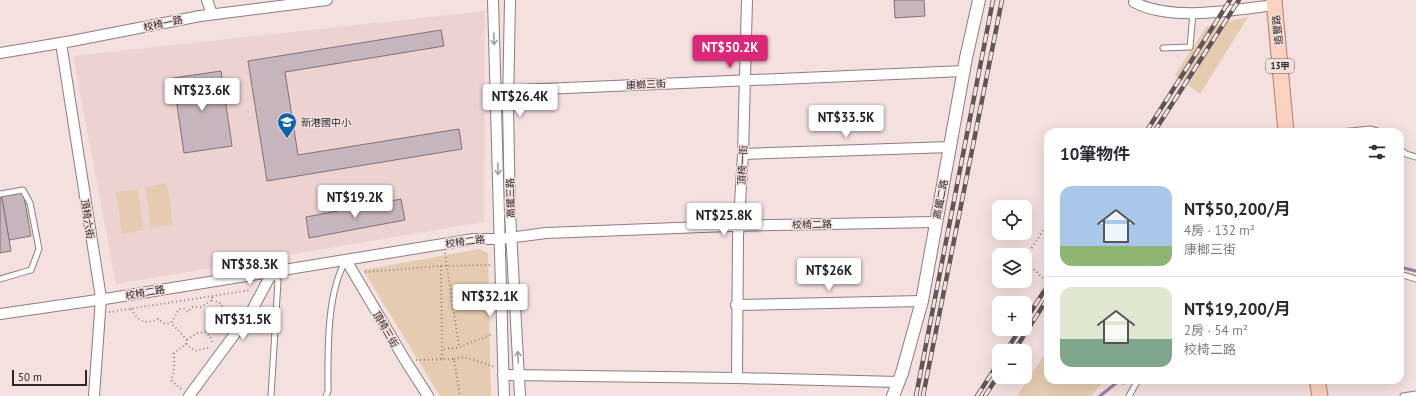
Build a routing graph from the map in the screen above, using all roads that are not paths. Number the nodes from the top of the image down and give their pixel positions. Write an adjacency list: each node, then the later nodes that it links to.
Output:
1 (207, 0): 10 (street)
2 (327, 0): 10 (street, 校椅一路)
3 (492, 0): 16 (street, 高鐵三路, one-way to 16)
4 (510, 0): 17 (street, 高鐵三路)
5 (747, 0): 15 (street, 頂椅一街)
6 (979, 0): 14 (street, 高鐵二路)
7 (1135, 0): 9 (street)
8 (1274, 3): 9 (street); 18 (main road, 造豐路 / 13甲)
9 (1193, 13): 12 (lane)
10 (212, 14): 11 (street, 校椅一路)
11 (62, 43): 13 (street, 校椅一路); 33 (street, 頂椅六街)
12 (1163, 48)
13 (0, 53)
14 (964, 71): 15 (street, 康榔三街); 19 (street, 高鐵二路)
15 (744, 79): 17 (street, 康榔三街); 21 (street, 頂椅一街)
16 (496, 91): 17 (street, 康榔三街); 27 (street, 高鐵三路, one-way to 27)
17 (509, 91): 26 (street, 高鐵三路)
18 (1286, 128)
19 (951, 147): 21 (street); 24 (street, 高鐵二路)
20 (1404, 152): 22 (lane)
21 (743, 154): 25 (street, 頂椅一街)
22 (1416, 157)
23 (0, 194): 31 (lane)
24 (935, 222): 25 (street, 校椅二路); 34 (street, 高鐵二路)
25 (739, 225): 26 (street, 校椅二路); 35 (street, 頂椅一街)
26 (511, 237): 27 (street, 校椅二路); 38 (street, 高鐵三路, one-way to 26)
27 (500, 239): 28 (street, 校椅二路); 37 (street, 高鐵三路)
28 (346, 260): 29 (street, 校椅二路); 47 (lane); 48 (street, 頂椅三街)
29 (273, 271): 33 (street, 校椅二路); 43 (street); 46 (lane)
30 (1404, 275): 32 (lane)
31 (0, 279)
32 (1416, 279)
33 (101, 298): 36 (street, 校椅二路); 45 (street, 頂椅六街)
34 (922, 301): 35 (street); 40 (street, 高鐵二路)
35 (736, 305): 39 (street, 頂椅一街)
36 (0, 314)
37 (503, 376): 38 (street); 49 (street, 高鐵三路)
38 (519, 376): 39 (street); 50 (street, 高鐵三路)
39 (737, 378): 40 (street)
40 (898, 382): 51 (street, 高鐵二路)
41 (1136, 384): 52 (lane)
42 (1318, 384): 53 (main road)
43 (185, 392)
44 (1416, 394): 54 (lane)
45 (94, 396)
46 (271, 396)
47 (326, 396)
48 (428, 396)
49 (504, 396)
50 (520, 396)
51 (892, 396)
52 (1129, 396)
53 (1320, 396)
54 (1403, 396)

